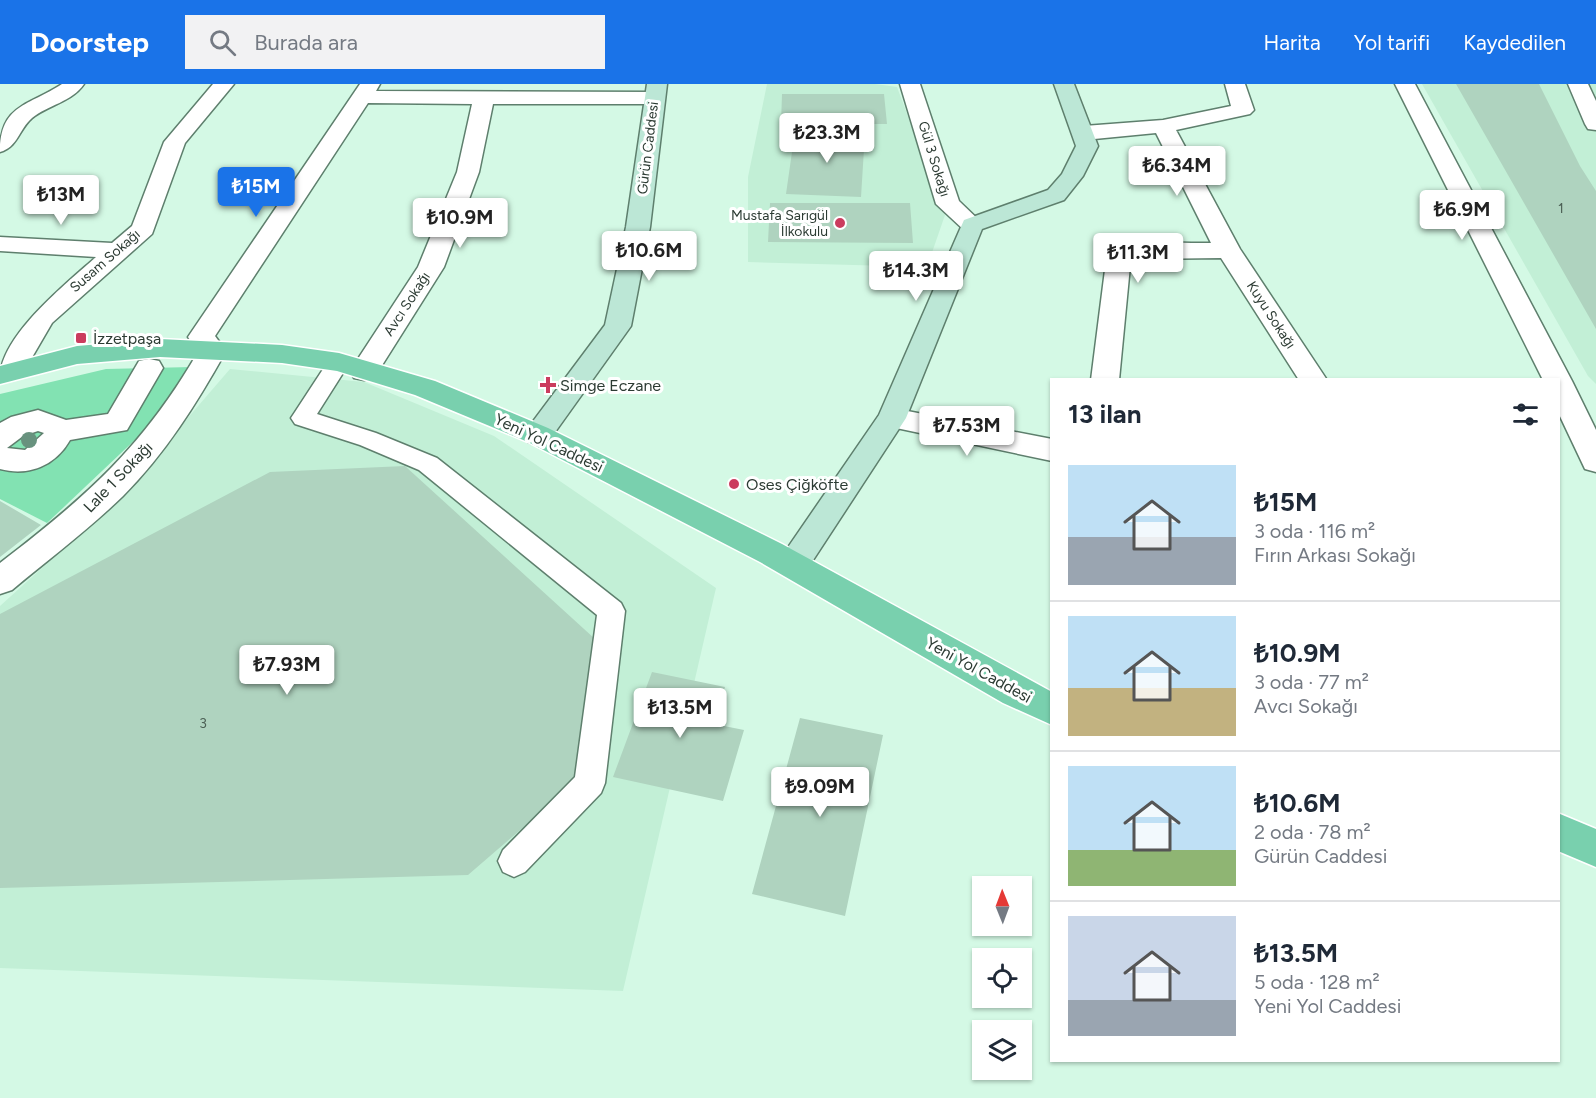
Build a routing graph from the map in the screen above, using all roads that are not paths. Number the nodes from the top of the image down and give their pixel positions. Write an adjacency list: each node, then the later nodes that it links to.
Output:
1 (74, 84): 11 (street)
2 (224, 84): 19 (street, Susam Sokağı)
3 (910, 84): 16 (street, Gül 3 Sokağı)
4 (1064, 84): 14 (street)
5 (1235, 84): 13 (street)
6 (1405, 84): 26 (street)
7 (1578, 84): 12 (street)
8 (366, 90): 10 (street); 20 (street)
9 (655, 91): 10 (street); 31 (street, Gürün Caddesi)
10 (484, 97): 21 (street, Avcı Sokağı)
11 (10, 119): 15 (street)
12 (1596, 124)
13 (1163, 126): 14 (street); 18 (street, Kuyu Sokağı)
14 (1084, 133): 16 (street)
15 (0, 145)
16 (972, 225): 29 (street)
17 (0, 244): 19 (street)
18 (1228, 250): 24 (street); 25 (street, Kuyu Sokağı)
19 (119, 251): 23 (street, Susam Sokağı)
20 (212, 351): 21 (main road, Yeni Yol Caddesi); 23 (main road, Yeni Yol Caddesi); 37 (street, Lale 1 Sokağı)
21 (352, 366): 31 (main road, Yeni Yol Caddesi); 41 (lane)
22 (149, 368): 30 (street)
23 (5, 373)
24 (1105, 378)
25 (1312, 378)
26 (1557, 378)
27 (1560, 388): 28 (street)
28 (1567, 415): 35 (street)
29 (892, 418): 33 (street); 36 (street)
30 (60, 431): 32 (street); 34 (street)
31 (538, 435): 36 (main road, Yeni Yol Caddesi)
32 (0, 440)
33 (1050, 450)
34 (0, 457)
35 (1596, 461)
36 (793, 565): 38 (main road, Yeni Yol Caddesi)
37 (0, 581)
38 (1050, 708)
39 (1572, 834): 40 (main road)
40 (1596, 848)
41 (514, 861)

